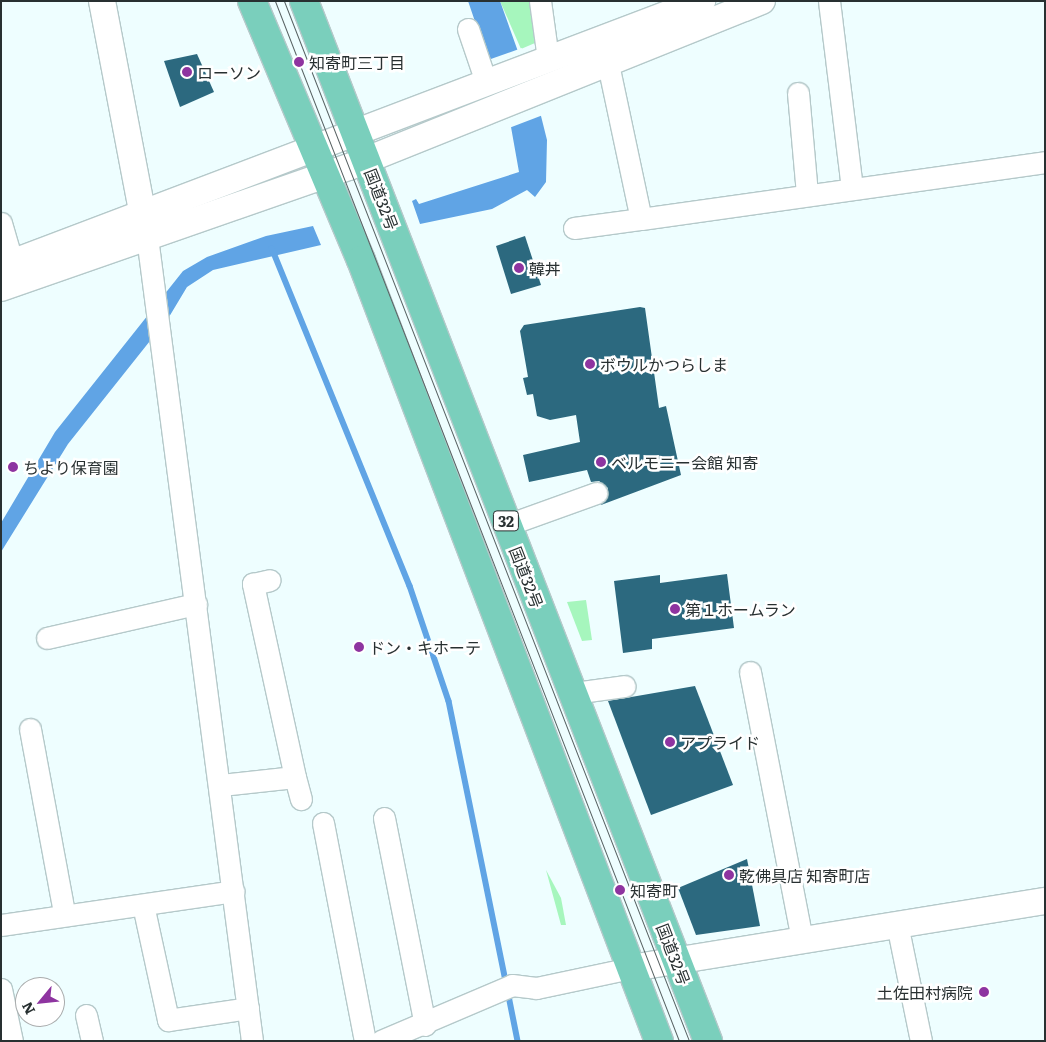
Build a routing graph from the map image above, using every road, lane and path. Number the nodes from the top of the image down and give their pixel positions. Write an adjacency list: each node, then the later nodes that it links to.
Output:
1 (102, 1): 24 (street)
2 (246, 1): 10 (highway)
3 (252, 1): 10 (highway, 32)
4 (304, 1): 15 (highway, 国道32号 / 32)
5 (540, 1): 11 (street)
6 (702, 1): 11 (street)
7 (762, 1): 12 (street)
8 (829, 1): 20 (street)
9 (468, 29): 13 (street)
10 (270, 43): 16 (highway, 32)
11 (544, 60): 13 (street)
12 (608, 64): 17 (street); 22 (street)
13 (488, 81): 15 (street)
14 (798, 93): 21 (street)
15 (357, 132): 16 (street); 17 (highway, 国道32号 / 32)
16 (316, 148): 19 (highway, 32); 24 (street)
17 (368, 160): 19 (street); 28 (highway, 国道32号 / 32)
18 (1045, 162): 20 (street)
19 (326, 175): 24 (street); 49 (highway, 32)
20 (852, 188): 21 (street)
21 (807, 194): 22 (street)
22 (641, 219): 25 (street)
23 (1, 223): 26 (street)
24 (145, 226): 26 (street); 30 (street)
25 (574, 228)
26 (8, 275)
27 (596, 493): 28 (street)
28 (507, 525): 34 (highway, 国道32号 / 32)
29 (270, 580): 36 (street)
30 (196, 604): 31 (street); 37 (street)
31 (47, 638)
32 (750, 672): 47 (street)
33 (625, 686): 34 (street)
34 (574, 693): 48 (highway, 国道32号 / 32)
35 (30, 730): 44 (street)
36 (295, 777): 37 (street); 38 (street)
37 (221, 785): 41 (street)
38 (301, 799)
39 (384, 818): 53 (street)
40 (322, 823): 57 (street)
41 (234, 891): 43 (street); 51 (street)
42 (1045, 901): 45 (street)
43 (143, 905): 44 (street); 51 (street)
44 (64, 912): 46 (street)
45 (896, 924): 47 (street); 61 (street)
46 (1, 925)
47 (802, 939): 48 (street)
48 (676, 960): 49 (street); 60 (highway, 国道32号 / 32)
49 (632, 968): 53 (street); 59 (highway, 32)
50 (1, 989): 54 (street)
51 (248, 1008): 56 (street)
52 (86, 1015): 55 (street)
53 (424, 1024): 58 (street)
54 (12, 1041)
55 (92, 1041)
56 (252, 1041)
57 (365, 1041)
58 (382, 1041)
59 (659, 1041)
60 (708, 1041)
61 (921, 1041)

